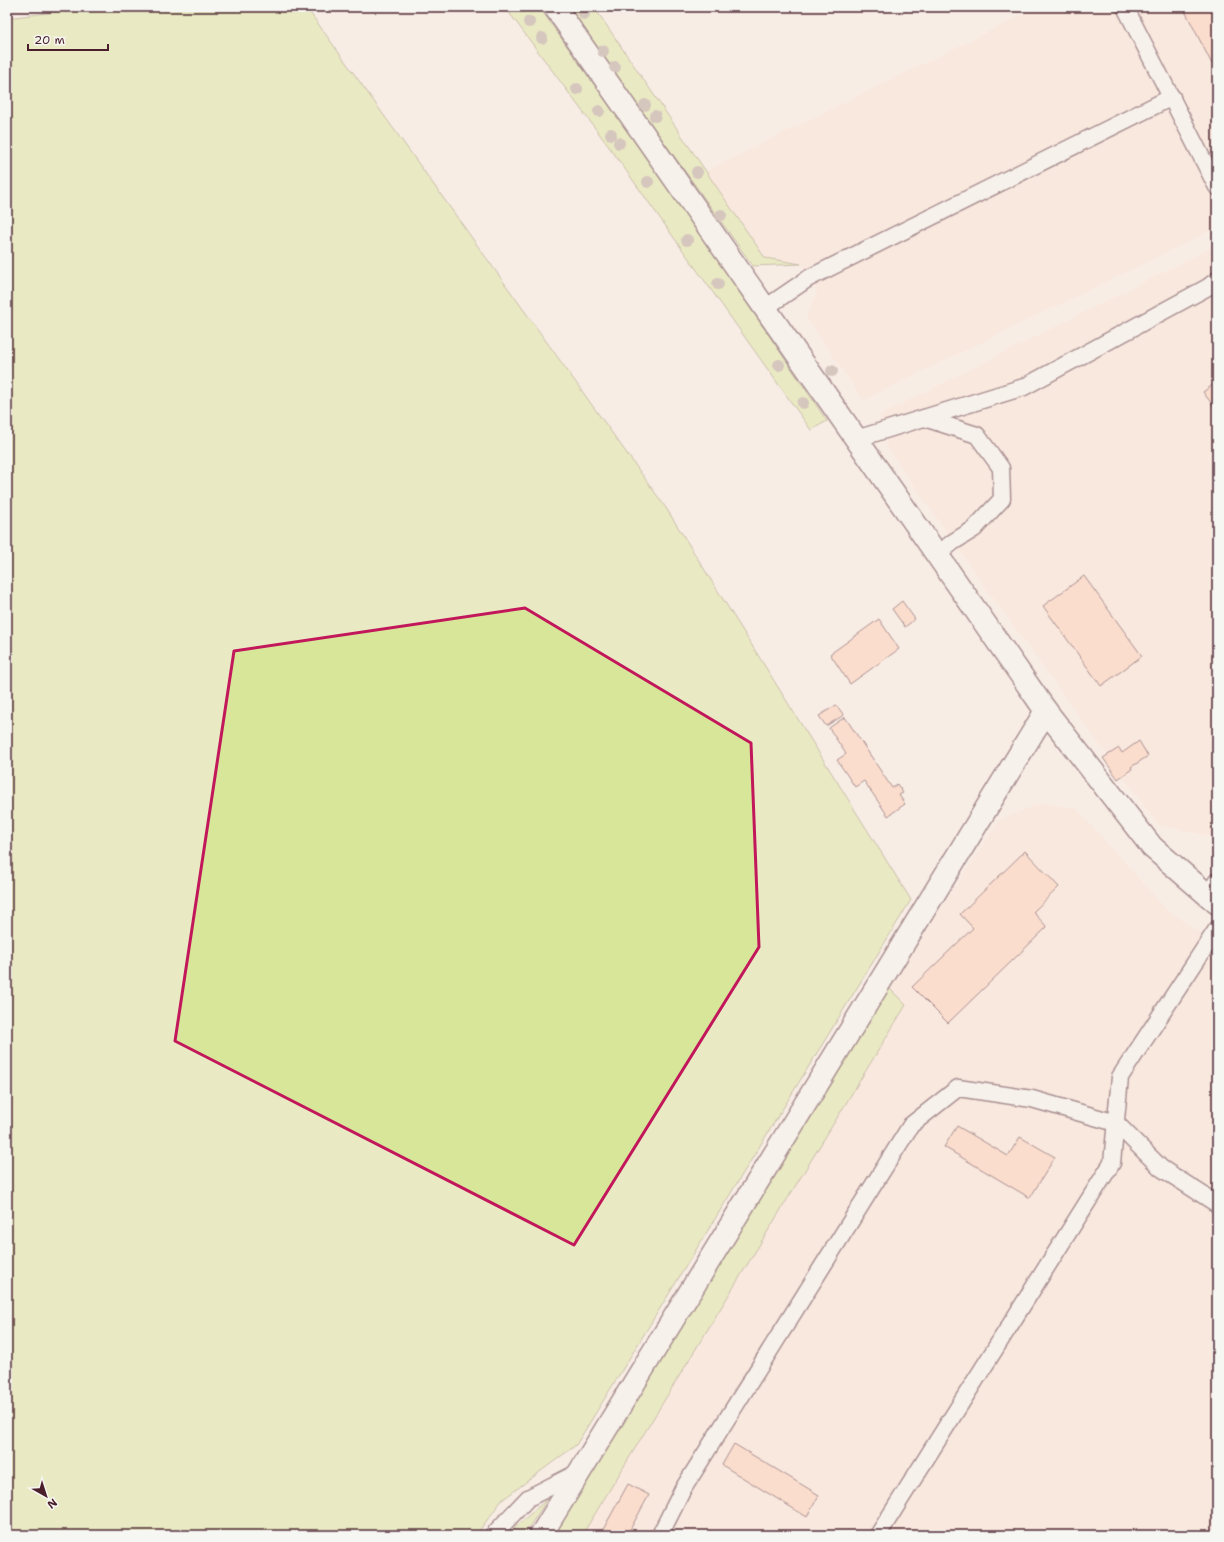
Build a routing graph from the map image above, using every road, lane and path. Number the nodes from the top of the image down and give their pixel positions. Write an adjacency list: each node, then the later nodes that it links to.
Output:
1 (555, 7): 6 (street)
2 (1126, 7): 3 (lane)
3 (1172, 97): 4 (lane); 6 (lane)
4 (1217, 187)
5 (1217, 280): 7 (lane)
6 (765, 308): 8 (street)
7 (924, 418): 8 (lane); 9 (lane)
8 (856, 439): 9 (street)
9 (937, 555): 10 (street)
10 (1046, 711): 11 (street); 15 (street)
11 (1214, 893)
12 (1217, 929): 13 (lane)
13 (1116, 1123): 14 (lane); 18 (lane); 19 (lane)
14 (1217, 1204)
15 (579, 1472): 16 (lane); 17 (street)
16 (493, 1535)
17 (541, 1535)
18 (660, 1535)
19 (878, 1535)

